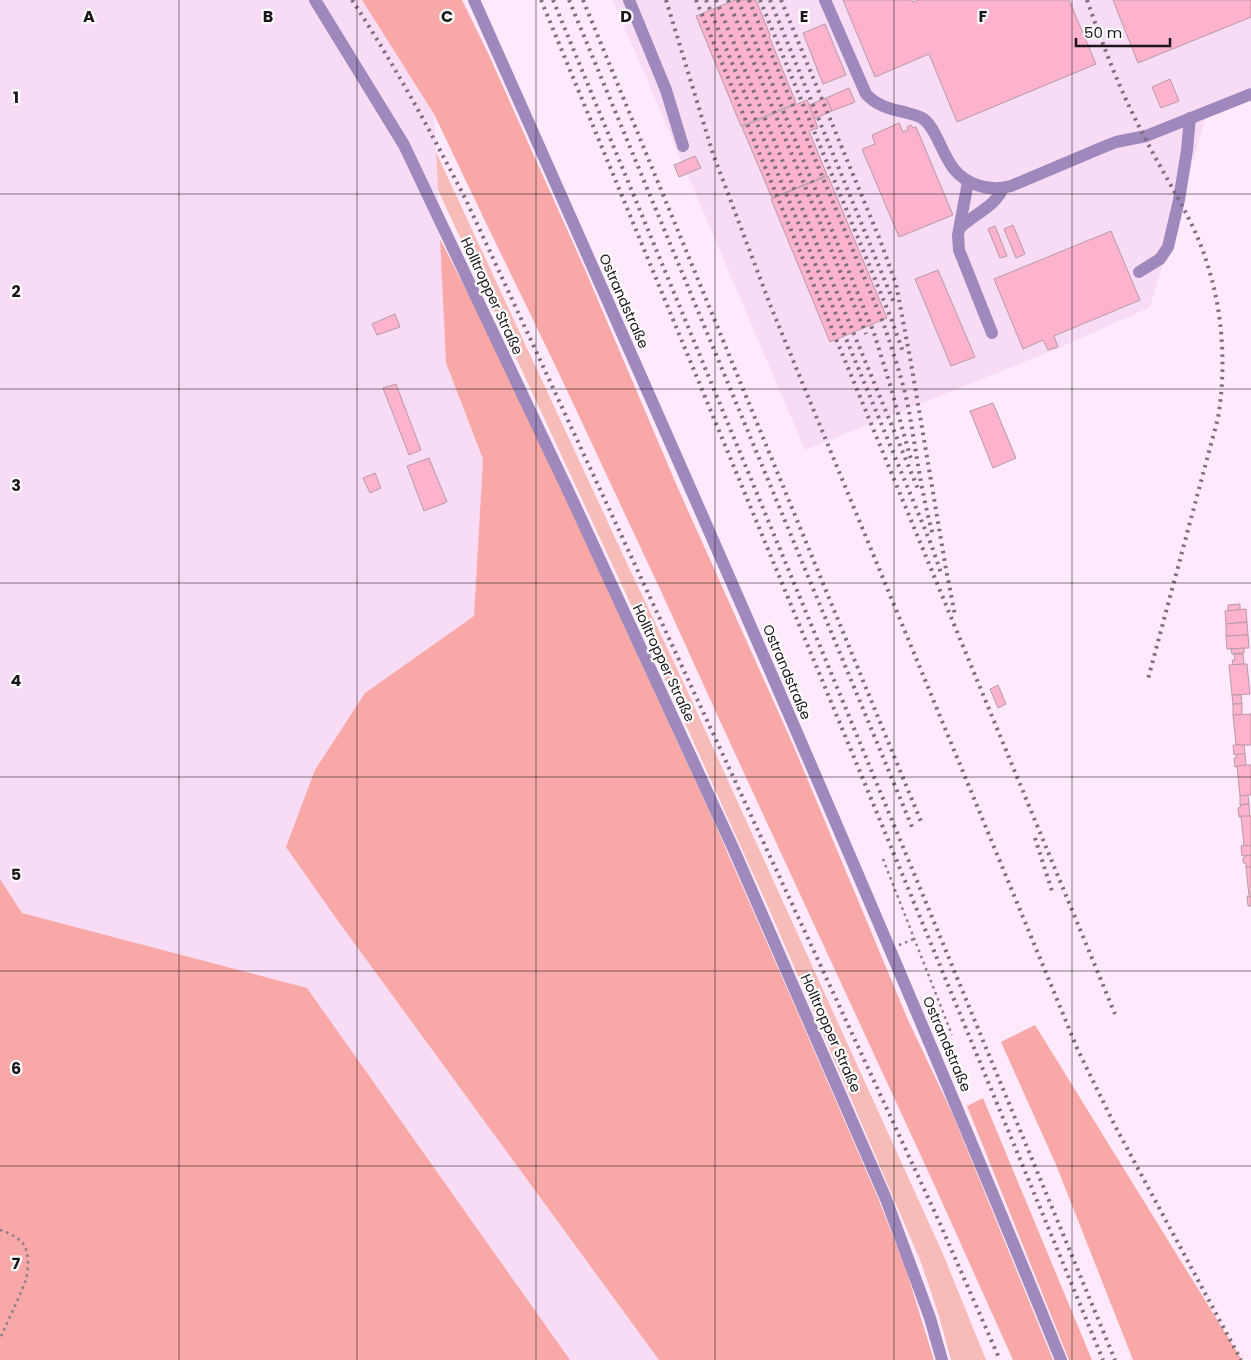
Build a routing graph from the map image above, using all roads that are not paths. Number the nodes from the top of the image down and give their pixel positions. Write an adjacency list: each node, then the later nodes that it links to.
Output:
1 (315, 0): 13 (lane, Holltropper Straße)
2 (474, 0): 14 (lane, Ostrandstraße)
3 (629, 0): 7 (lane)
4 (825, 0): 8 (lane)
5 (1251, 94): 6 (lane)
6 (1190, 118): 9 (lane); 11 (lane)
7 (683, 146)
8 (968, 182): 9 (lane); 10 (lane)
9 (1003, 188): 10 (lane)
10 (960, 228): 12 (lane)
11 (1139, 272)
12 (992, 333)
13 (942, 1360)
14 (1061, 1360)

